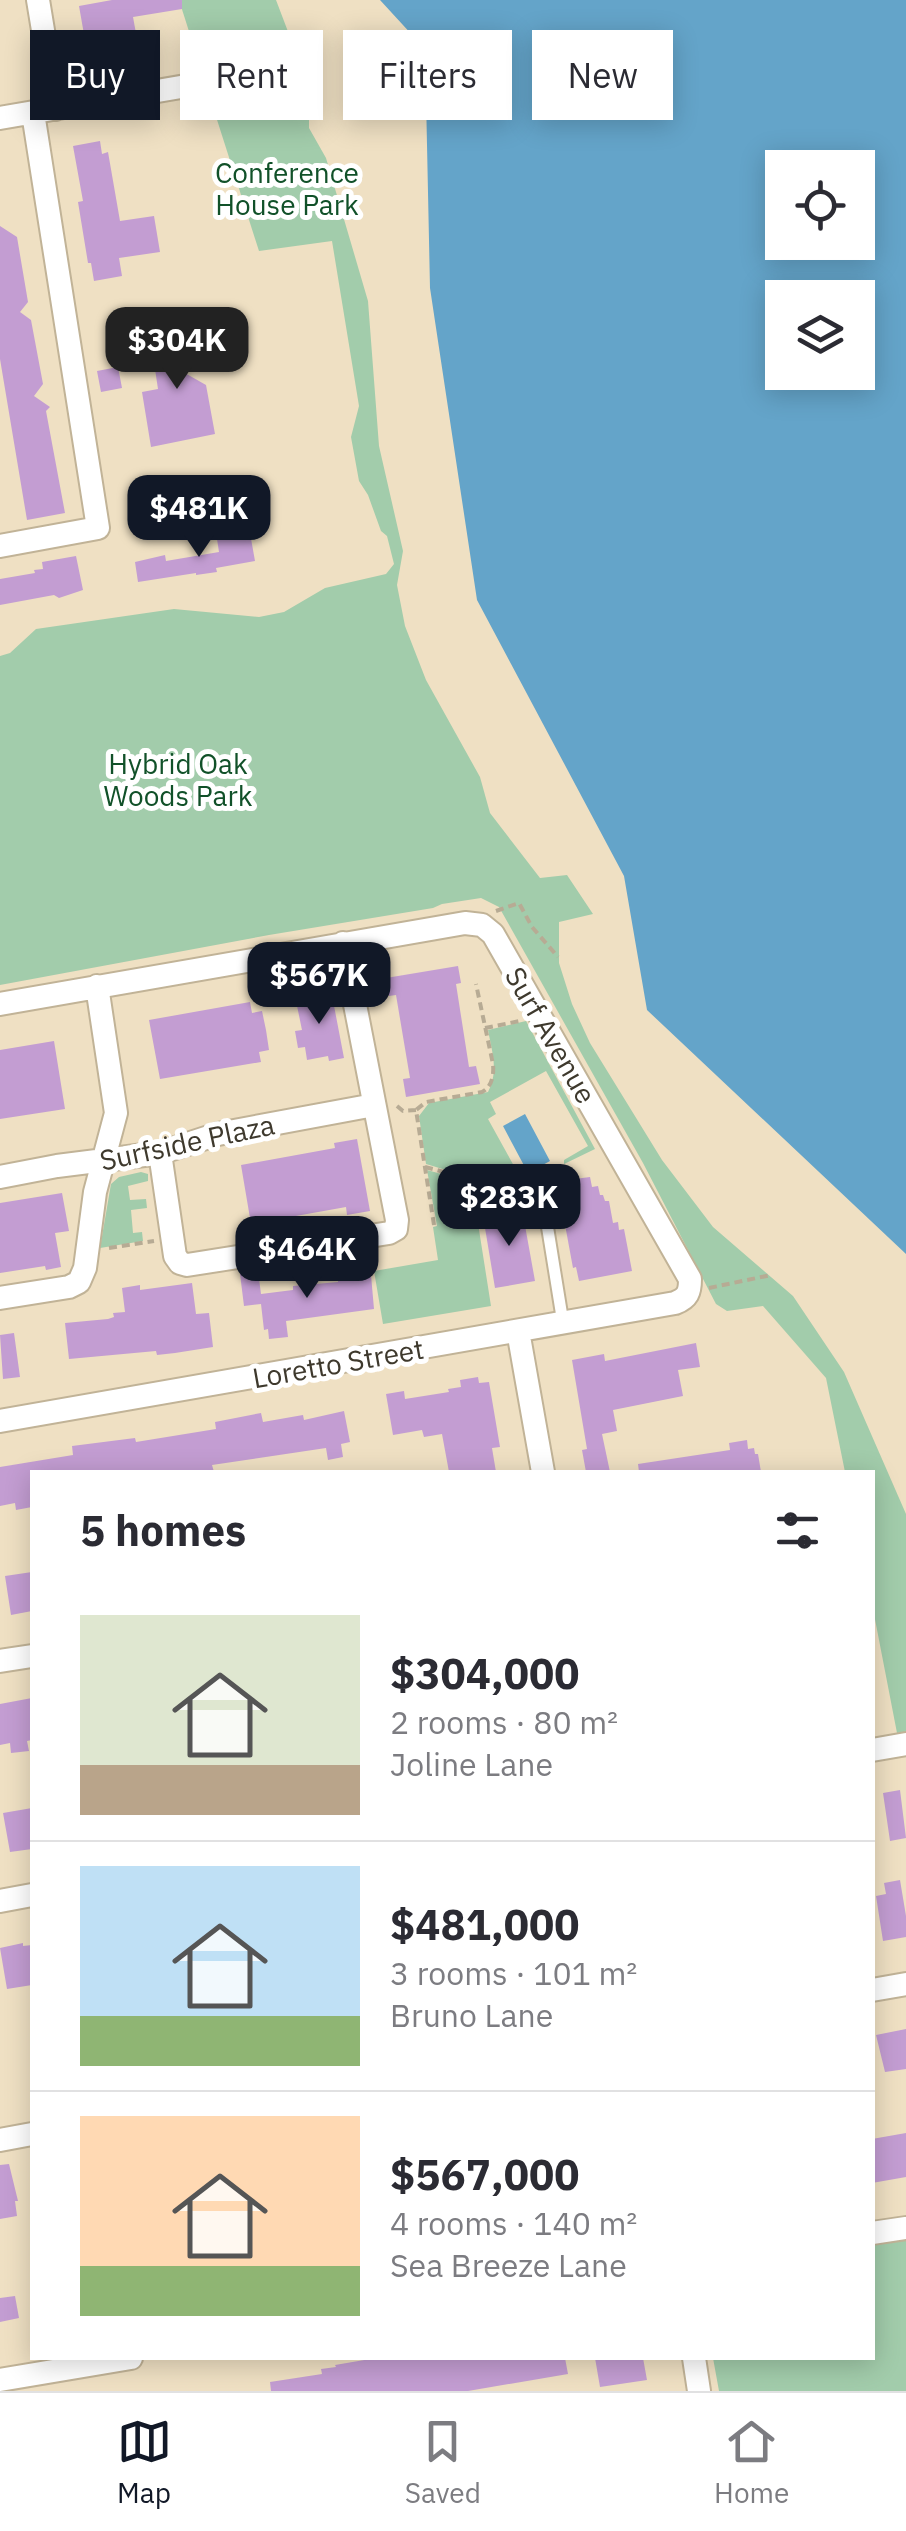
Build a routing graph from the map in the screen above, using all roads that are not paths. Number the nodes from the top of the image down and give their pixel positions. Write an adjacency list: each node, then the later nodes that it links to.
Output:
1 (38, 0): 2 (street)
2 (40, 30)
3 (30, 113): 4 (street)
4 (0, 118)
5 (46, 120): 6 (street)
6 (0, 546)
7 (343, 943): 8 (street); 10 (street); 15 (street, Surf Avenue)
8 (97, 986): 9 (street); 12 (street)
9 (0, 1004)
10 (374, 1105): 11 (street, Surfside Plaza); 11 (street)
11 (160, 1153): 12 (street, Surfside Plaza)
12 (102, 1162): 13 (street, Surfside Plaza); 16 (street)
13 (0, 1177)
14 (547, 1224): 17 (lane)
15 (683, 1297): 17 (street, Loretto Street)
16 (0, 1298)
17 (564, 1323): 18 (street, Loretto Street)
18 (518, 1332): 19 (street, Loretto Street); 20 (street)
19 (0, 1421)
20 (542, 1470)
21 (30, 1656): 22 (street)
22 (0, 1662)
23 (906, 1744): 24 (street)
24 (875, 1749)
25 (30, 1895): 26 (street)
26 (0, 1901)
27 (906, 1984): 28 (street)
28 (875, 1989)
29 (30, 2134): 30 (street)
30 (0, 2140)
31 (906, 2228): 32 (street)
32 (875, 2233)
33 (119, 2360): 35 (street)
34 (694, 2360): 36 (street)
35 (0, 2380)
36 (699, 2391)

